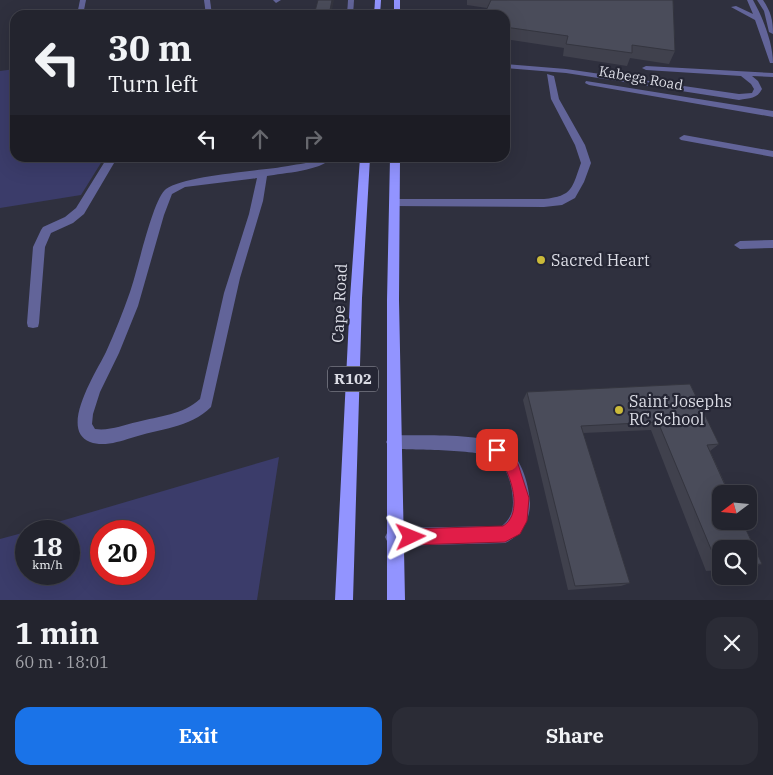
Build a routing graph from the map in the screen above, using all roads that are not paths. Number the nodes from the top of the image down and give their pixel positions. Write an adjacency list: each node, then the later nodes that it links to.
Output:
1 (750, 0): 4 (street)
2 (760, 0): 5 (street)
3 (733, 5): 6 (street)
4 (755, 10): 5 (street); 6 (street)
5 (771, 12): 7 (street)
6 (758, 19): 8 (street)
7 (773, 32)
8 (773, 61)
9 (510, 67): 12 (street)
10 (510, 68): 14 (street, Kabega Road)
11 (646, 68): 12 (street)
12 (743, 73): 13 (street)
13 (773, 75)
14 (550, 76): 15 (street, Kabega Road); 23 (street)
15 (773, 114)
16 (684, 138): 17 (street)
17 (773, 154)
18 (109, 162): 26 (street)
19 (320, 162): 22 (street)
20 (365, 162): 29 (main road, Cape Road / R102)
21 (396, 162): 23 (main road, R102)
22 (262, 174): 22 (street)
23 (395, 203): 27 (main road, R102)
24 (773, 244): 25 (street)
25 (740, 245)
26 (33, 323)
27 (394, 442): 28 (main road, R102); 28 (street)
28 (394, 537): 30 (main road, R102)
29 (344, 600)
30 (396, 600)

